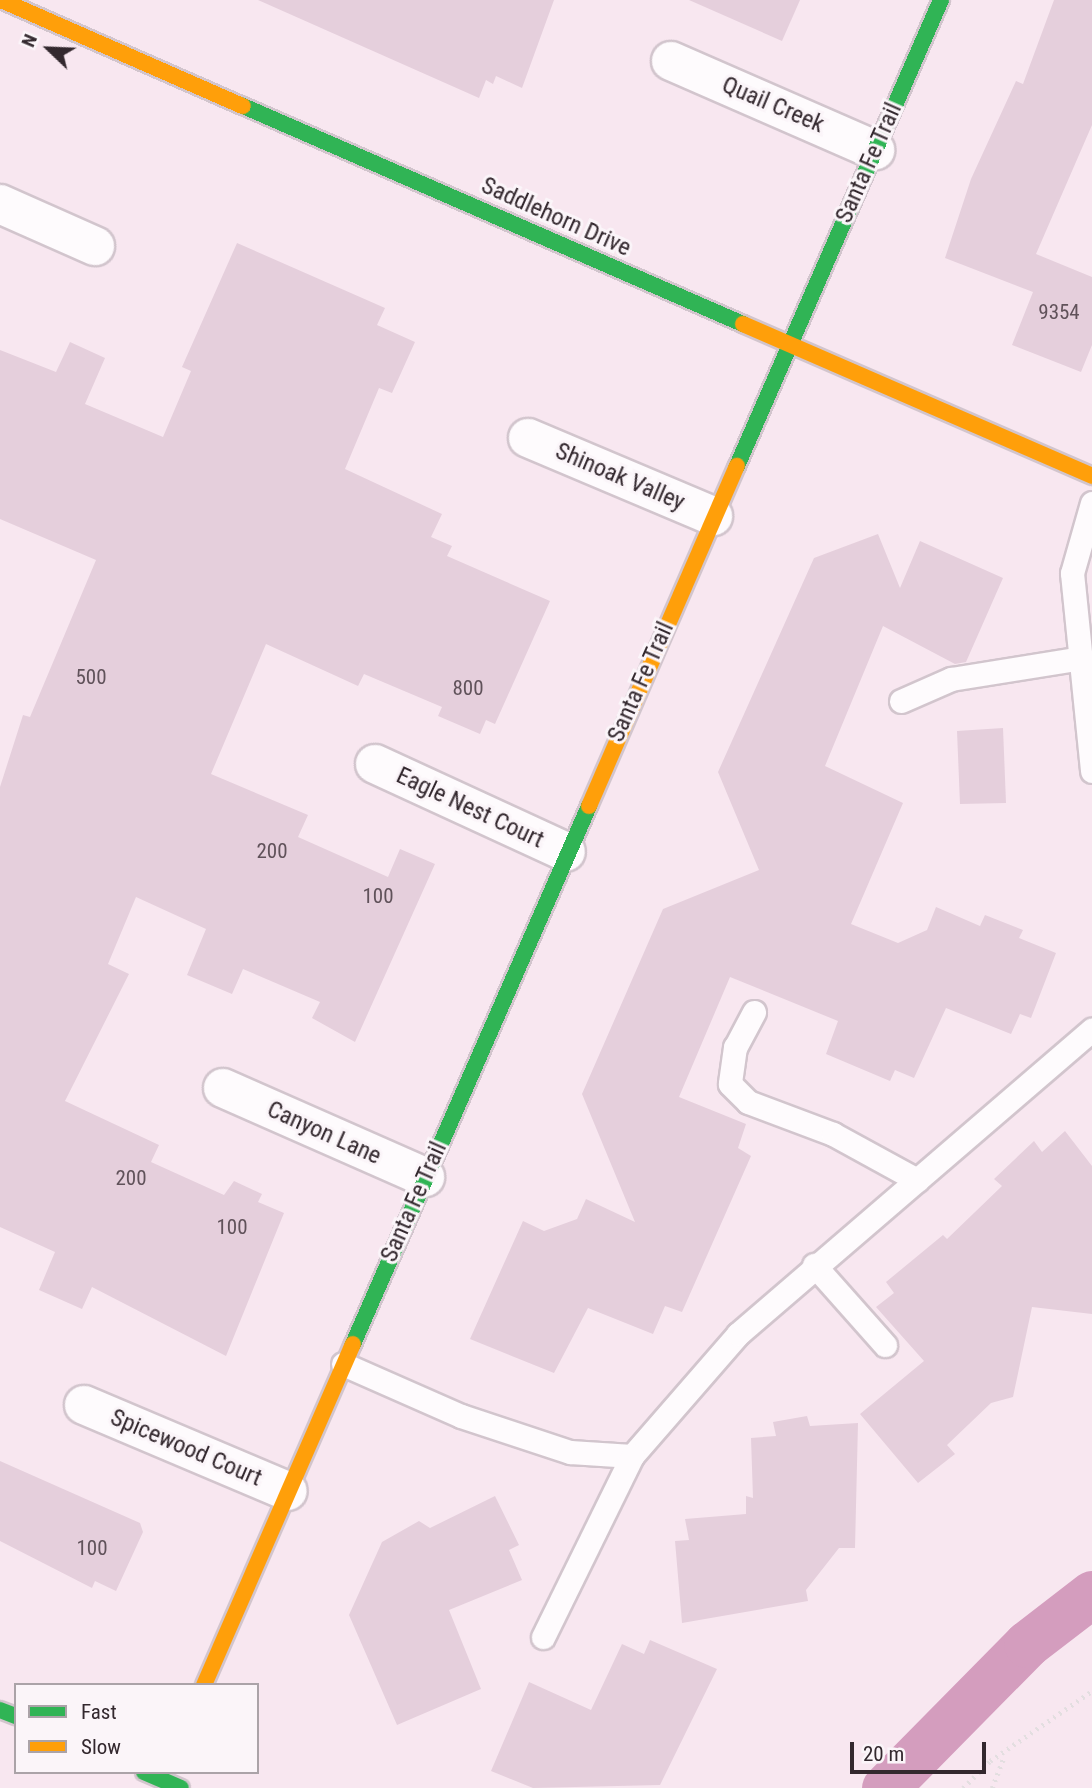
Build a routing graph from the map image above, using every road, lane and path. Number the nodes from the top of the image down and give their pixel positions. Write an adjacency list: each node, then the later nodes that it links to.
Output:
1 (1, 0): 7 (street, Saddlehorn Drive)
2 (941, 0): 4 (street, Santa Fe Trail)
3 (671, 61): 4 (street, Quail Creek)
4 (875, 150): 7 (street, Santa Fe Trail)
5 (0, 204): 6 (street)
6 (95, 246)
7 (789, 344): 9 (street, Saddlehorn Drive); 11 (street, Santa Fe Trail)
8 (528, 438): 11 (street, Shinoak Valley)
9 (1092, 476)
10 (1092, 503): 13 (lane)
11 (713, 516): 17 (street, Santa Fe Trail)
12 (1092, 638): 13 (lane)
13 (1076, 659): 14 (lane); 16 (lane)
14 (901, 701)
15 (374, 764): 17 (street, Eagle Nest Court)
16 (1092, 771)
17 (566, 852): 21 (street, Santa Fe Trail)
18 (754, 1012): 22 (lane)
19 (1092, 1030): 22 (lane)
20 (223, 1088): 21 (street, Canyon Lane)
21 (425, 1177): 25 (street, Santa Fe Trail)
22 (917, 1180): 23 (lane)
23 (814, 1265): 24 (lane); 27 (lane)
24 (885, 1345)
25 (343, 1364): 27 (lane); 28 (street, Santa Fe Trail)
26 (84, 1405): 28 (street, Spicewood Court)
27 (632, 1456): 29 (lane)
28 (289, 1492): 30 (street, Santa Fe Trail)
29 (543, 1637)
30 (205, 1683)
31 (1092, 1691): 32 (path)
32 (1004, 1756): 35 (path); 36 (path)
33 (163, 1780): 34 (street)
34 (181, 1788)
35 (963, 1788)
36 (992, 1788)

